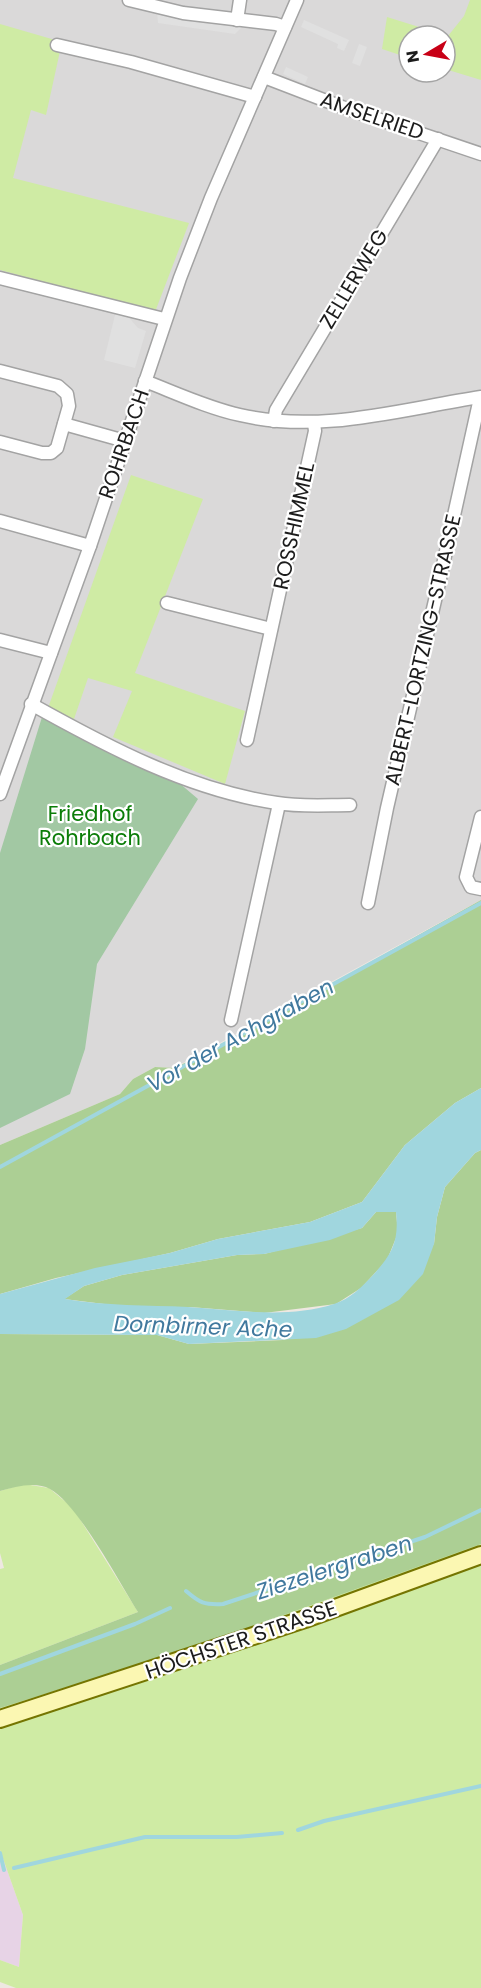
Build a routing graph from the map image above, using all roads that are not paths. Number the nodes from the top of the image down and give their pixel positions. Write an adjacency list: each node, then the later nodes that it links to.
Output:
1 (129, 0): 4 (street)
2 (240, 0): 4 (street)
3 (297, 0): 5 (street, ROHRBACH)
4 (237, 20): 5 (street)
5 (285, 27): 7 (street, ROHRBACH)
6 (57, 45): 8 (street)
7 (264, 77): 8 (street, ROHRBACH); 9 (street, AMSELRIED)
8 (255, 97): 12 (street, ROHRBACH)
9 (438, 139): 10 (street, AMSELRIED); 16 (street, ZELLERWEG)
10 (481, 154)
11 (0, 278): 12 (street)
12 (164, 319): 14 (street, ROHRBACH)
13 (0, 371): 18 (street)
14 (145, 381): 16 (street); 19 (street, ROHRBACH)
15 (480, 398): 17 (street); 34 (street, ALBERT-LORTZING-STRASSE)
16 (274, 421): 17 (street)
17 (314, 423): 24 (street, ROSSHIMMEL)
18 (64, 424): 19 (street); 20 (street)
19 (125, 441): 22 (street, ROHRBACH)
20 (0, 442)
21 (0, 521): 22 (street)
22 (90, 546): 26 (street, ROHRBACH)
23 (167, 603): 24 (street)
24 (271, 629): 28 (street, ROSSHIMMEL)
25 (0, 640): 26 (street)
26 (51, 653): 27 (street, ROHRBACH)
27 (31, 704): 29 (street, ROHRBACH); 30 (street)
28 (246, 740)
29 (0, 794)
30 (279, 804): 31 (street); 35 (street)
31 (350, 805)
32 (481, 817): 33 (street)
33 (481, 889)
34 (368, 903)
35 (231, 1020)
36 (481, 1555): 37 (main road, HÖCHSTER STRASSE)
37 (0, 1719)

